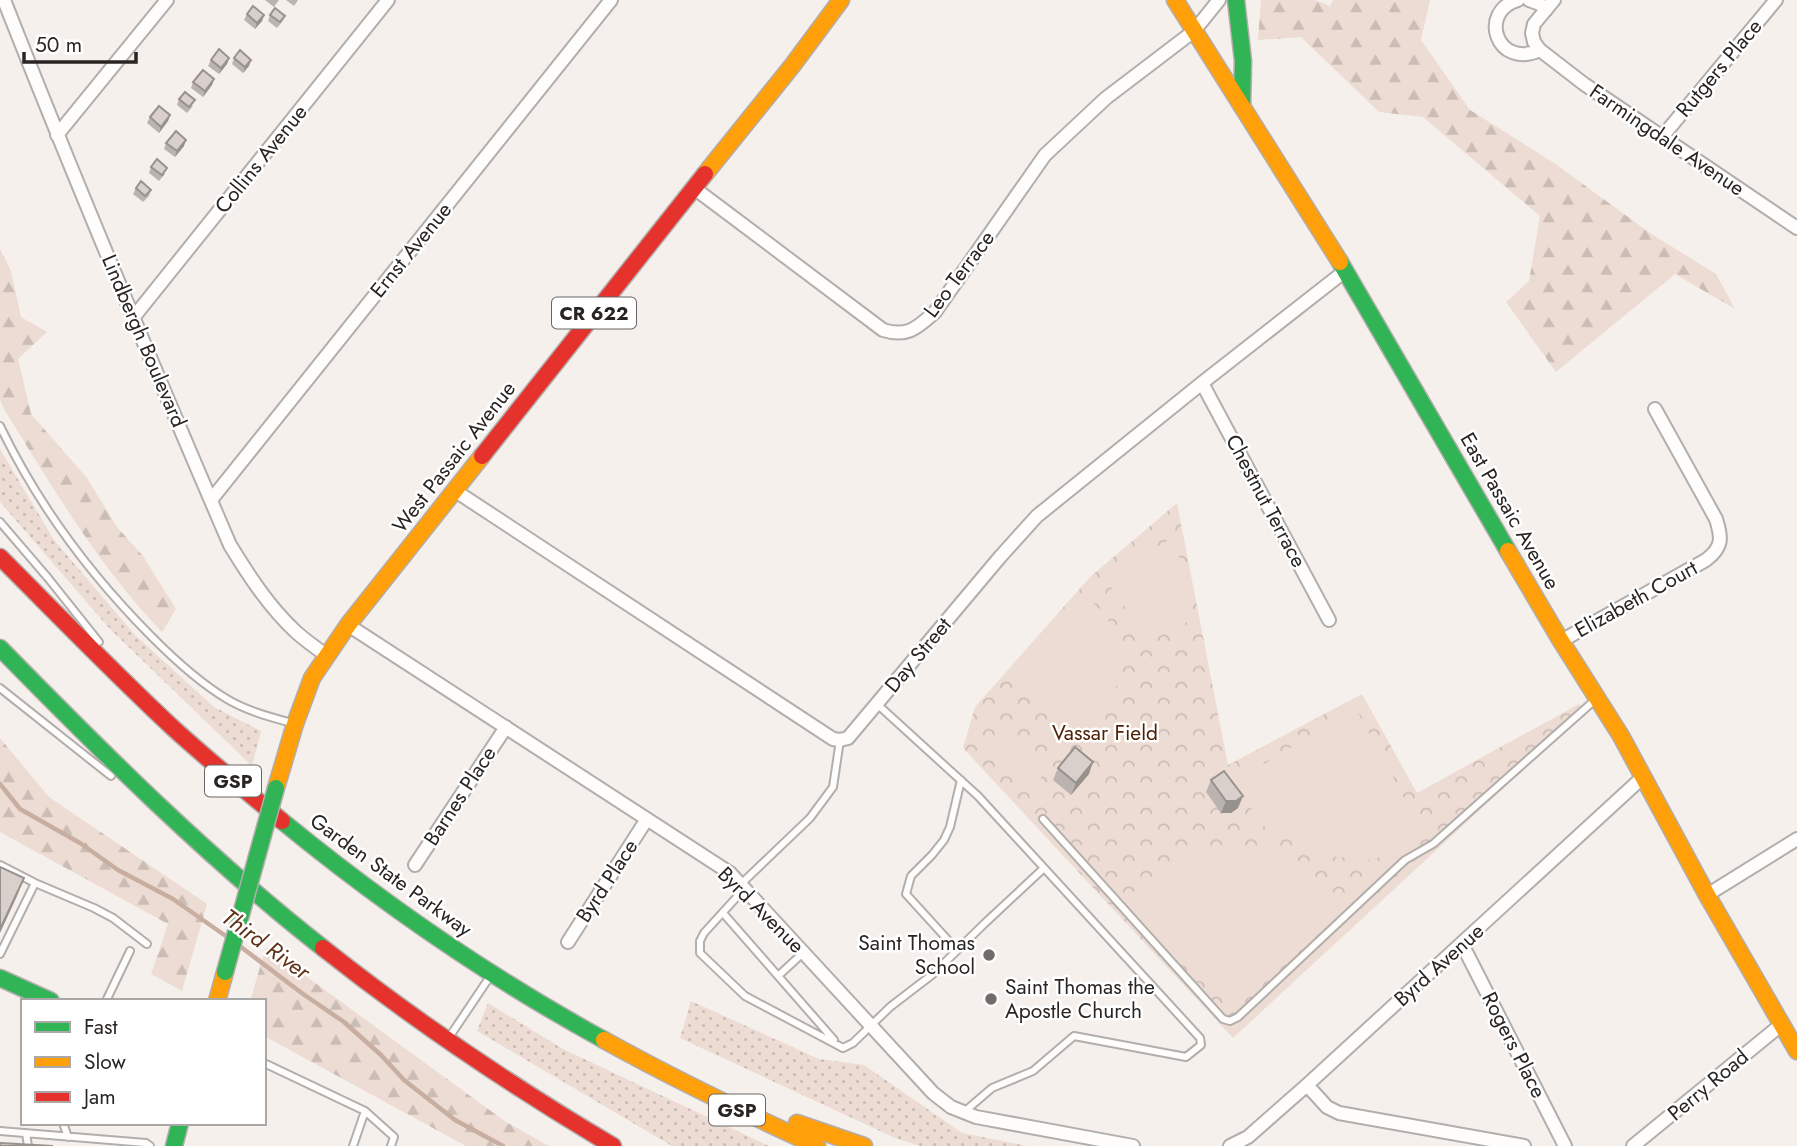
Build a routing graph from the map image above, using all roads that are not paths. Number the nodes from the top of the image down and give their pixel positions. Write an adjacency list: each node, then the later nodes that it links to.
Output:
1 (4, 0): 16 (street, Lindbergh Boulevard)
2 (167, 0): 16 (street)
3 (388, 0): 21 (street, Collins Avenue)
4 (611, 0): 26 (street, Ernst Avenue)
5 (841, 0): 18 (main road, West Passaic Avenue / CR 622)
6 (1175, 0): 13 (main road, East Passaic Avenue)
7 (1219, 0): 13 (street, Leo Terrace)
8 (1236, 0): 15 (main road)
9 (1518, 0): 14 (street)
10 (1529, 0): 12 (street)
11 (1776, 0): 17 (street, Rutgers Place)
12 (1550, 5): 14 (street)
13 (1194, 31): 15 (main road, East Passaic Avenue); 18 (street, Leo Terrace)
14 (1540, 50): 17 (street, Farmingdale Avenue)
15 (1242, 106): 20 (main road, East Passaic Avenue)
16 (57, 135): 21 (street, Lindbergh Boulevard)
17 (1662, 137): 19 (street, Farmingdale Avenue)
18 (694, 188): 25 (main road, West Passaic Avenue / CR 622)
19 (1797, 228)
20 (1345, 271): 22 (street, Day Street); 31 (main road, East Passaic Avenue)
21 (133, 318): 26 (street, Lindbergh Boulevard)
22 (1202, 383): 29 (street, Chestnut Terrace); 38 (street, Day Street)
23 (1656, 409): 31 (street, Elizabeth Court)
24 (0, 426): 40 (lane)
25 (454, 490): 30 (main road, West Passaic Avenue / CR 622); 42 (street)
26 (211, 500): 34 (street, Lindbergh Boulevard)
27 (0, 522): 33 (lane)
28 (0, 557): 39 (main road, Garden State Parkway / GSP)
29 (1329, 620)
30 (348, 625): 34 (main road, West Passaic Avenue / CR 622); 41 (street, Byrd Avenue)
31 (1561, 641): 37 (main road, East Passaic Avenue)
32 (0, 649): 50 (main road)
33 (108, 653)
34 (326, 655): 40 (main road, West Passaic Avenue / CR 622)
35 (116, 663): 39 (lane)
36 (0, 688): 45 (lane)
37 (1597, 698): 43 (main road, East Passaic Avenue); 47 (lane)
38 (877, 704): 42 (street, Day Street); 44 (lane)
39 (150, 706): 65 (main road, Garden State Parkway / GSP)
40 (295, 724): 70 (main road, West Passaic Avenue / CR 622, bridge)
41 (506, 727): 48 (street, Byrd Avenue); 51 (street, Barnes Place)
42 (840, 740): 55 (lane)
43 (1643, 777): 56 (main road, East Passaic Avenue); 59 (street, Byrd Avenue)
44 (961, 780): 53 (lane); 61 (lane)
45 (122, 785)
46 (143, 801): 50 (lane)
47 (1042, 819)
48 (647, 820): 55 (street, Byrd Avenue); 58 (street, Byrd Place)
49 (1797, 839): 56 (street)
50 (216, 859): 73 (main road)
51 (415, 865)
52 (0, 866): 54 (lane)
53 (1044, 868): 61 (lane); 80 (lane)
54 (35, 883): 60 (lane); 64 (lane)
55 (743, 886): 57 (lane); 63 (street, Byrd Avenue)
56 (1707, 895): 71 (main road, East Passaic Avenue)
57 (723, 913): 66 (lane); 74 (lane)
58 (568, 942)
59 (1462, 943): 77 (street, Byrd Avenue); 97 (street, Rogers Place)
60 (148, 944)
61 (957, 950): 72 (lane)
62 (130, 951): 69 (lane)
63 (804, 952): 66 (lane); 72 (street, Byrd Avenue)
64 (0, 954)
65 (492, 974): 73 (lane); 78 (main road, Garden State Parkway / GSP)
66 (778, 976): 74 (lane)
67 (0, 978): 68 (main road)
68 (47, 999)
69 (107, 999)
70 (218, 999)
71 (1782, 1024): 75 (main road, East Passaic Avenue); 98 (street, Perry Road)
72 (870, 1026): 74 (lane); 80 (street, Byrd Avenue)
73 (447, 1040): 91 (main road)
74 (838, 1045)
75 (1797, 1051)
76 (266, 1064): 79 (lane)
77 (1307, 1085): 95 (street, Byrd Avenue); 96 (street)
78 (688, 1086): 92 (main road, Garden State Parkway / GSP); 93 (main road)
79 (365, 1111): 89 (lane); 90 (lane)
80 (964, 1112): 94 (street, Byrd Avenue)
81 (64, 1125): 85 (lane)
82 (179, 1125): 88 (main road)
83 (0, 1131): 84 (lane)
84 (26, 1133): 85 (lane); 86 (lane)
85 (68, 1137): 87 (lane)
86 (27, 1146)
87 (150, 1146)
88 (174, 1146)
89 (353, 1146)
90 (391, 1146)
91 (613, 1146)
92 (817, 1146)
93 (864, 1146)
94 (1133, 1146)
95 (1230, 1146)
96 (1524, 1146)
97 (1565, 1146)
98 (1633, 1146)

